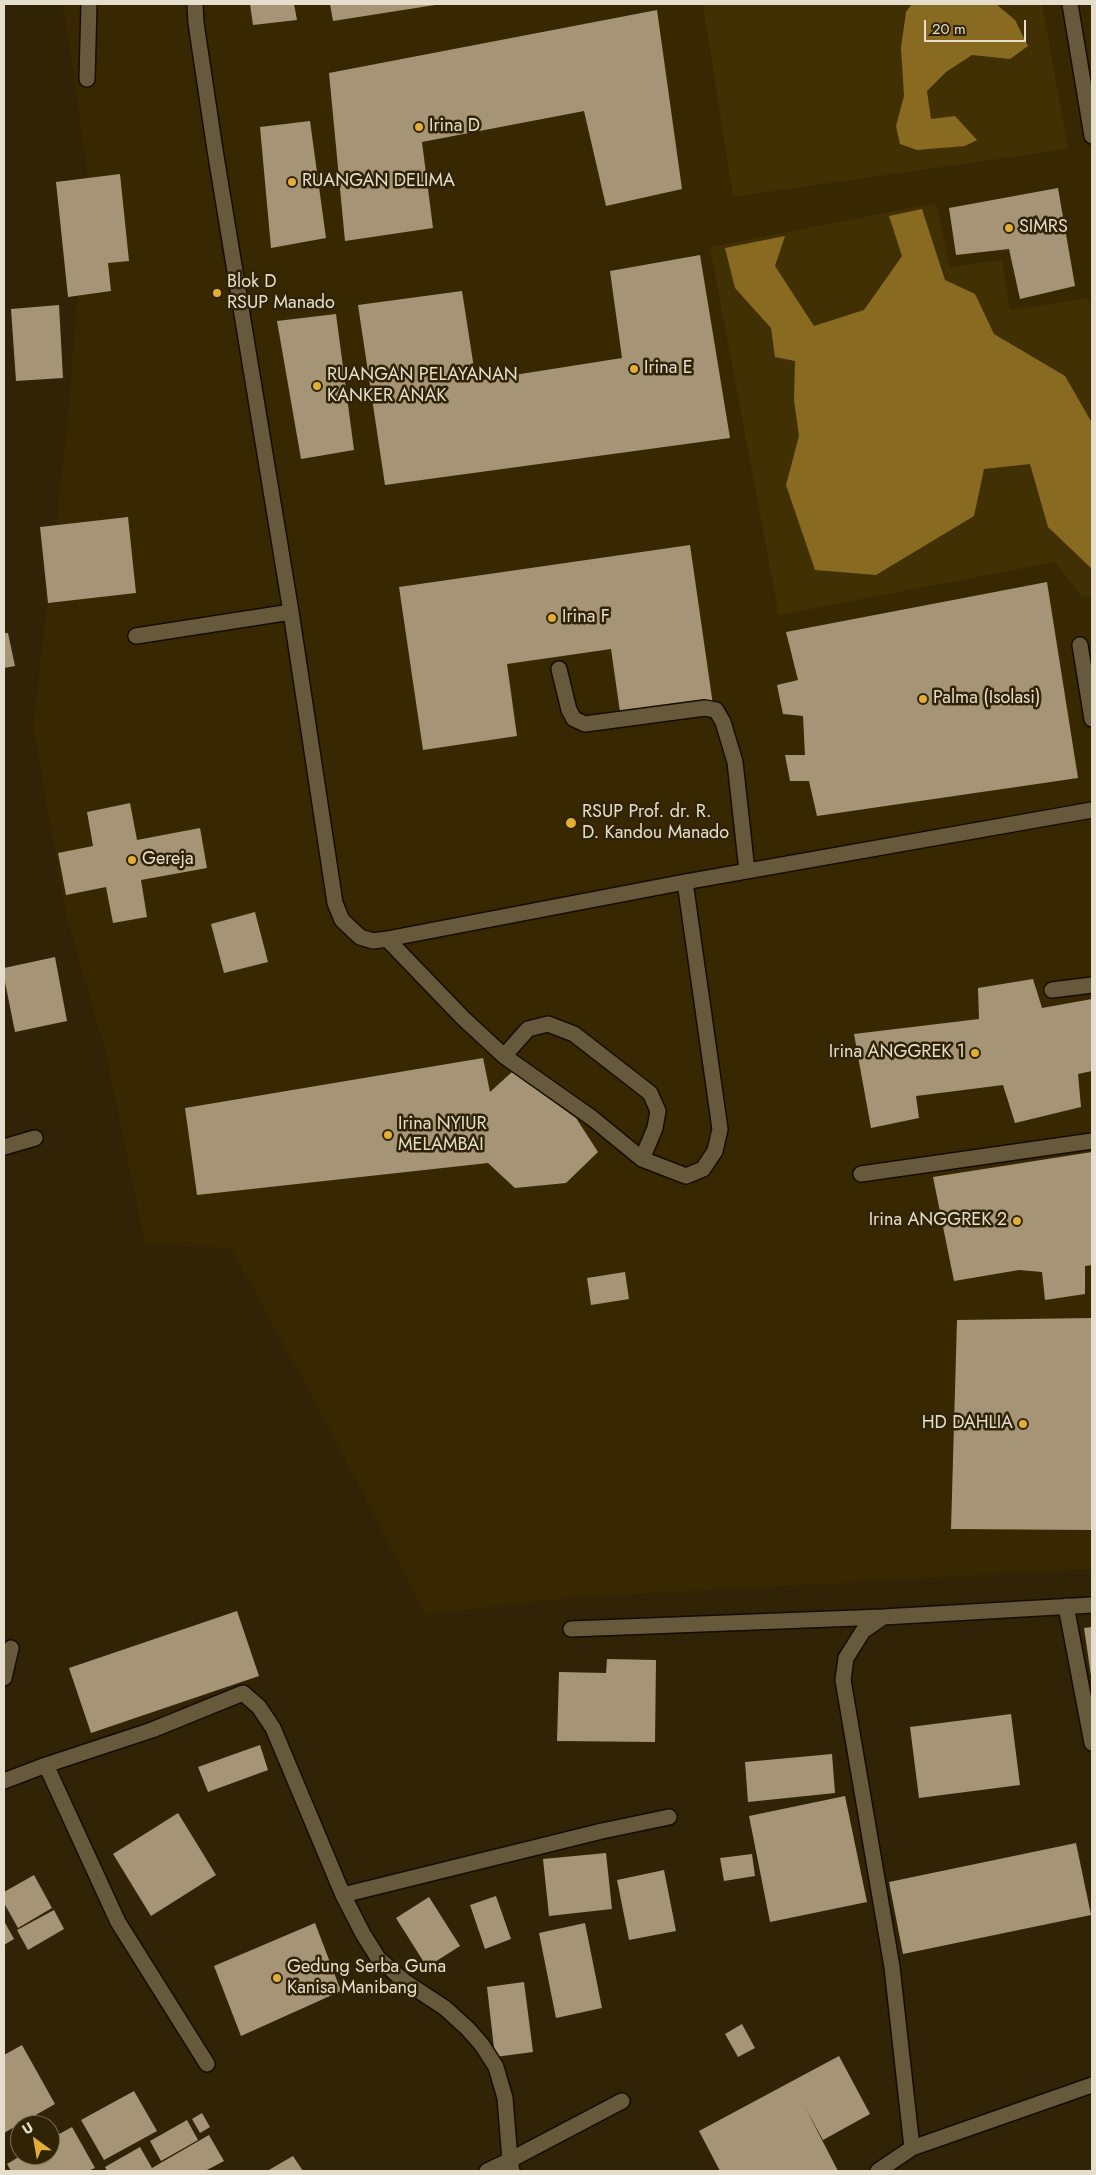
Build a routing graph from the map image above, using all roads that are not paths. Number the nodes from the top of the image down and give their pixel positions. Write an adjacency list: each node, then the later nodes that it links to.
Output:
1 (89, 4): 4 (street)
2 (195, 4): 6 (street)
3 (1070, 4): 5 (street)
4 (87, 79)
5 (1092, 136)
6 (291, 612): 7 (street); 14 (street)
7 (136, 636)
8 (1080, 645): 10 (street)
9 (559, 669): 12 (street)
10 (1092, 719)
11 (1092, 810): 12 (street)
12 (747, 871): 13 (street)
13 (685, 882): 14 (street); 21 (street)
14 (387, 939): 17 (street)
15 (1092, 985): 16 (street)
16 (1052, 990)
17 (504, 1056): 21 (street); 21 (street)
18 (35, 1138): 20 (street)
19 (1092, 1141): 22 (street)
20 (4, 1147)
21 (642, 1159)
22 (861, 1174)
23 (1092, 1605): 24 (street)
24 (1066, 1606): 25 (street); 29 (street)
25 (883, 1617): 26 (street); 37 (street)
26 (571, 1629)
27 (11, 1648): 28 (street)
28 (4, 1678)
29 (1092, 1743)
30 (46, 1765): 31 (street); 33 (street); 34 (street)
31 (4, 1781)
32 (669, 1818): 33 (street)
33 (343, 1896): 38 (street)
34 (207, 2064)
35 (1092, 2086): 37 (street)
36 (622, 2101): 38 (street)
37 (912, 2148): 40 (street)
38 (511, 2165): 39 (street)
39 (487, 2171)
40 (878, 2171)

